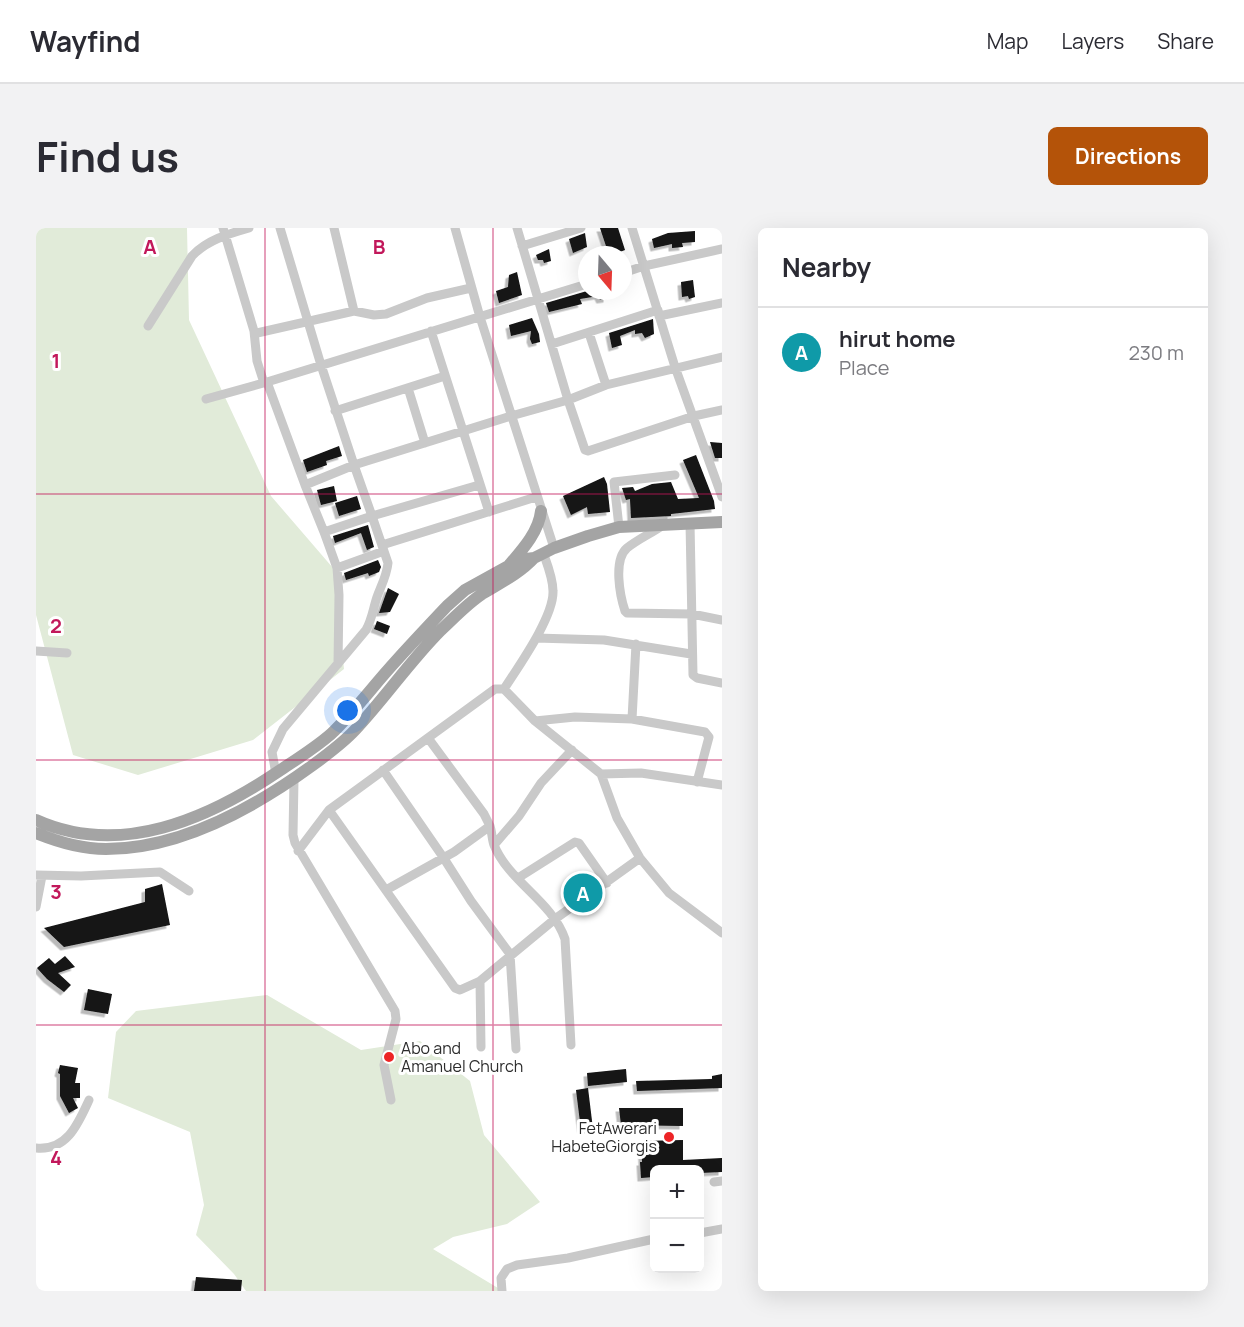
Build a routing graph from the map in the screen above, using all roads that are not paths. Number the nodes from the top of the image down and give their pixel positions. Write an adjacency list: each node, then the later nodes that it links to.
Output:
1 (249, 228): 8 (street)
2 (280, 228): 20 (street)
3 (334, 228): 17 (street)
4 (455, 228): 14 (street)
5 (516, 228): 9 (street)
6 (577, 228): 9 (street)
7 (632, 228): 11 (street)
8 (224, 232): 21 (street); 22 (street)
9 (522, 246): 15 (street)
10 (722, 249): 11 (street)
11 (644, 266): 12 (street); 18 (street)
12 (632, 270)
13 (578, 287): 15 (street)
14 (471, 288): 17 (street); 19 (street)
15 (538, 300): 19 (street); 25 (street)
16 (722, 303): 18 (street)
17 (354, 311): 20 (street)
18 (658, 313): 24 (street); 28 (street)
19 (480, 317): 23 (street); 37 (street)
20 (308, 320): 22 (street); 27 (street)
21 (148, 326)
22 (254, 331): 30 (street)
23 (431, 331): 27 (street); 29 (street)
24 (589, 333): 25 (street); 31 (street)
25 (552, 344): 34 (street)
26 (722, 357): 28 (street)
27 (321, 365): 30 (street); 36 (street)
28 (675, 367): 31 (street); 38 (street)
29 (445, 376): 32 (street); 39 (street)
30 (266, 383): 33 (street); 45 (street)
31 (606, 385): 34 (street)
32 (408, 388): 36 (street); 40 (street)
33 (206, 399)
34 (568, 400): 37 (street); 38 (street)
35 (722, 410): 38 (street)
36 (335, 411): 41 (street)
37 (511, 416): 39 (street); 47 (street)
38 (694, 416): 48 (street)
39 (464, 431): 40 (street); 46 (street)
40 (425, 443): 41 (street)
41 (354, 465): 45 (street); 51 (street)
42 (613, 471): 44 (street)
43 (675, 475): 44 (street)
44 (614, 482): 55 (street)
45 (305, 485): 56 (street)
46 (480, 485): 50 (street); 51 (street)
47 (536, 497): 49 (street); 50 (street)
48 (722, 497)
49 (540, 511): 58 (street); 59 (main road)
50 (489, 512): 57 (street)
51 (372, 516): 56 (street); 57 (street)
52 (722, 522): 53 (main road)
53 (690, 523): 54 (main road); 61 (street)
54 (665, 524): 55 (main road); 61 (street)
55 (618, 527): 58 (main road)
56 (324, 532): 60 (street)
57 (383, 548): 60 (street); 68 (street)
58 (544, 554): 59 (main road); 63 (street); 72 (main road)
59 (510, 565): 71 (main road)
60 (337, 568): 68 (street)
61 (692, 614): 62 (street); 67 (street)
62 (722, 620)
63 (536, 638): 64 (street); 70 (street)
64 (636, 644): 67 (street); 73 (street)
65 (36, 651): 66 (street)
66 (67, 653)
67 (691, 654): 69 (street)
68 (338, 664): 79 (street)
69 (722, 683)
70 (504, 689): 74 (street); 75 (street)
71 (365, 697): 72 (main road); 79 (main road)
72 (376, 706): 80 (main road)
73 (632, 719): 74 (street); 81 (street)
74 (536, 721): 76 (street)
75 (428, 738): 77 (street); 85 (street)
76 (572, 750): 78 (street); 88 (street)
77 (383, 770): 83 (street); 90 (street)
78 (601, 774): 81 (street); 91 (street)
79 (273, 776): 86 (main road)
80 (294, 779): 86 (main road); 89 (street)
81 (697, 782): 82 (street)
82 (722, 785)
83 (329, 810): 89 (street); 95 (street)
84 (36, 820): 86 (main road)
85 (490, 826): 88 (street); 90 (street)
86 (172, 832): 87 (main road)
87 (36, 833)
88 (494, 845): 93 (street)
89 (298, 851): 106 (street)
90 (443, 857): 95 (street); 100 (street)
91 (640, 858): 94 (street); 99 (street)
92 (39, 876): 96 (street); 97 (street)
93 (518, 878): 94 (street); 98 (street)
94 (607, 883): 98 (street)
95 (386, 890): 101 (street)
96 (189, 891)
97 (36, 908)
98 (555, 919): 100 (street); 102 (street)
99 (722, 933)
100 (510, 954): 101 (street); 104 (street)
101 (480, 981): 103 (street)
102 (571, 1045)
103 (481, 1047)
104 (516, 1049)
105 (90, 1100): 107 (street)
106 (391, 1100)
107 (36, 1148)
108 (722, 1229): 109 (street)
109 (704, 1232)
110 (650, 1240): 111 (street)
111 (502, 1291)

